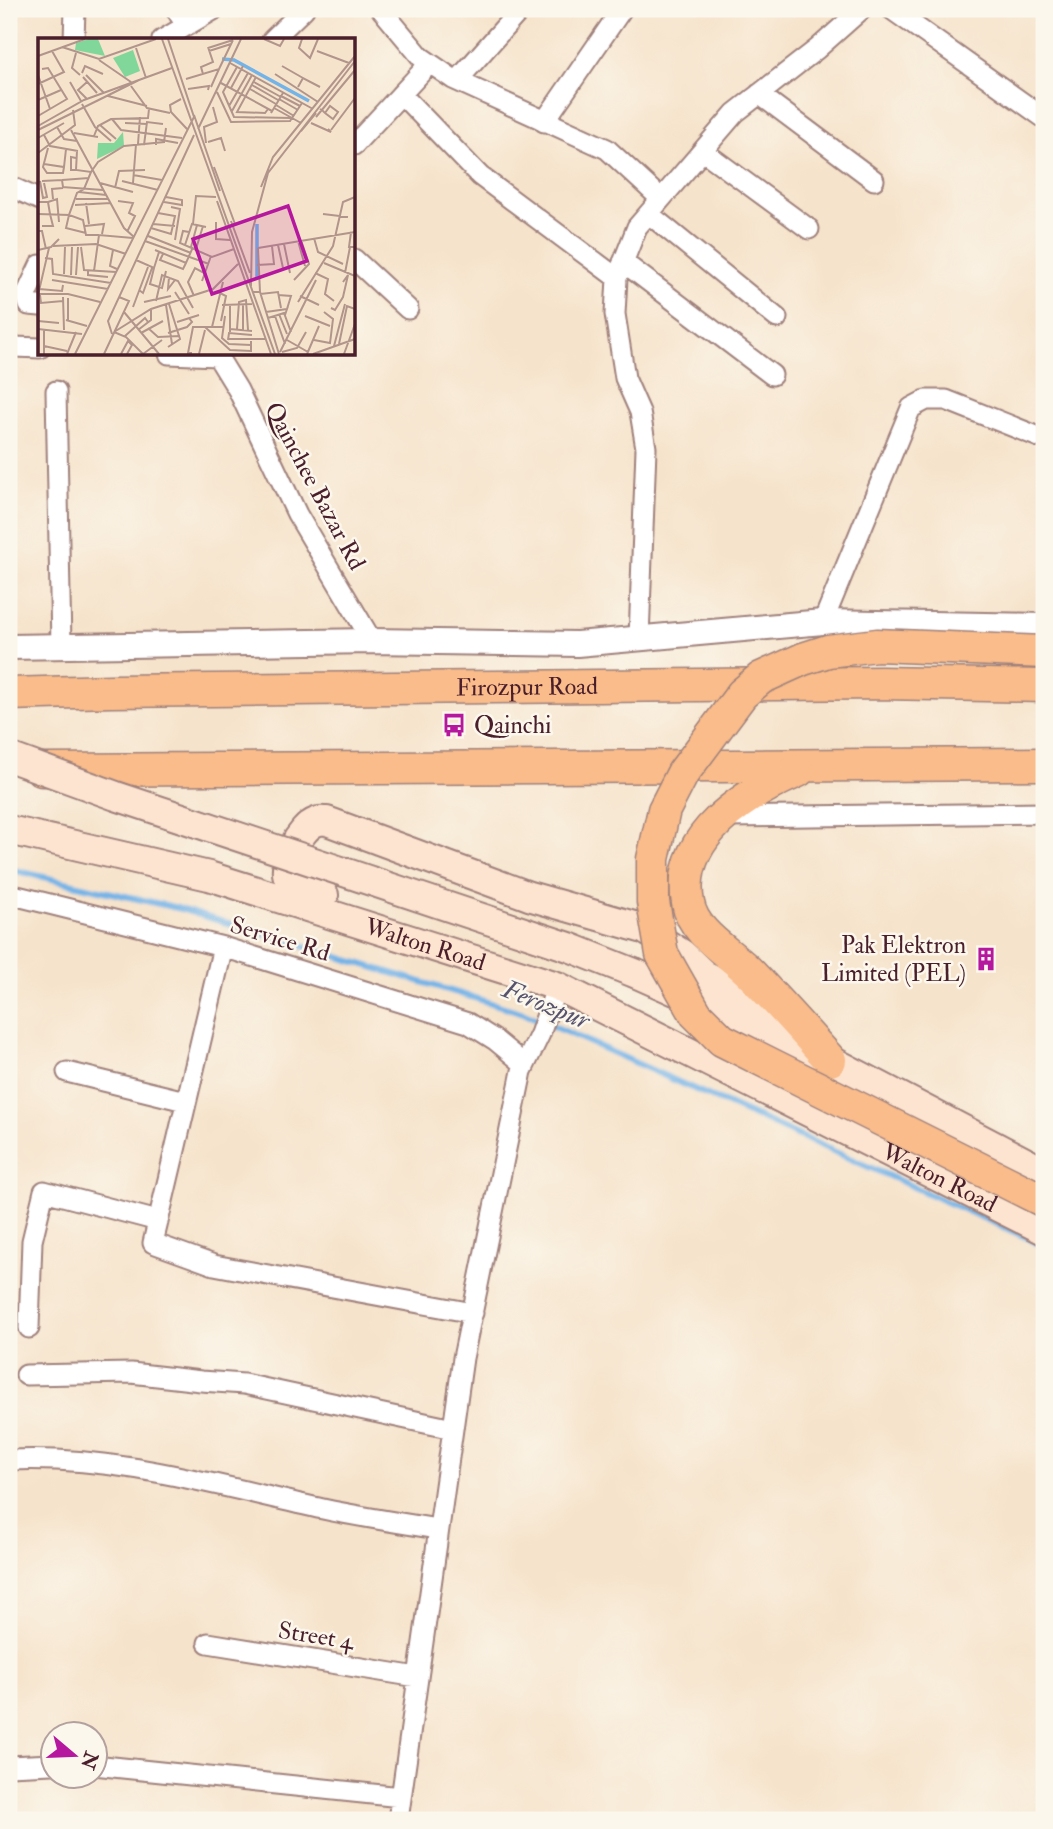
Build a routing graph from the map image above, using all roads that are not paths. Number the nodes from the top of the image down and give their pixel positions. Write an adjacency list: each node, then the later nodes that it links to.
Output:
1 (215, 9): 9 (street)
2 (304, 9): 12 (street)
3 (521, 9): 14 (street)
4 (622, 9): 18 (street)
5 (862, 9): 16 (street)
6 (891, 9): 17 (street)
7 (73, 10): 10 (street)
8 (386, 10): 13 (street)
9 (181, 18): 11 (street)
10 (74, 38)
11 (164, 38)
12 (274, 38)
13 (430, 63): 14 (street); 15 (street)
14 (457, 81): 18 (street)
15 (401, 94): 19 (street); 28 (street)
16 (759, 94): 20 (street); 21 (street)
17 (1044, 118)
18 (544, 122): 24 (street)
19 (355, 144)
20 (703, 150): 24 (street); 25 (street)
21 (874, 180)
22 (9, 186): 23 (street)
23 (38, 199)
24 (655, 207): 28 (street); 31 (street)
25 (809, 229)
26 (355, 260): 30 (street)
27 (38, 269): 29 (street)
28 (620, 270): 35 (street); 40 (street)
29 (38, 306)
30 (408, 309)
31 (778, 318)
32 (15, 346): 33 (street)
33 (38, 348)
34 (217, 355): 41 (street, Qainchee Bazar Rd)
35 (772, 375)
36 (56, 391): 42 (street)
37 (1044, 439): 38 (street)
38 (823, 622): 39 (street); 40 (street)
39 (1044, 626)
40 (639, 639): 41 (street)
41 (372, 641): 42 (street)
42 (61, 646): 43 (street)
43 (9, 647)
44 (1044, 652): 64 (main road, bridge)
45 (1044, 686): 46 (main road, Firozpur Road)
46 (9, 694)
47 (9, 757): 59 (main road, Walton Road, bridge)
48 (1044, 764): 49 (main road)
49 (809, 766): 50 (main road); 52 (main road)
50 (9, 770)
51 (1044, 813): 52 (street)
52 (723, 817): 58 (main road)
53 (9, 830): 56 (main road, Walton Road)
54 (9, 894): 55 (street, Service Rd)
55 (223, 947): 60 (street, Service Rd); 62 (street)
56 (499, 966): 57 (main road, Walton Road); 58 (main road)
57 (557, 986): 60 (street); 66 (main road, Walton Road)
58 (788, 1015): 59 (main road)
59 (830, 1060): 63 (main road, Walton Road)
60 (524, 1064): 67 (street)
61 (67, 1073): 62 (street)
62 (185, 1101): 65 (street)
63 (1044, 1172)
64 (1044, 1201)
65 (158, 1221): 67 (street); 68 (street)
66 (1044, 1230)
67 (473, 1313): 70 (street)
68 (29, 1328)
69 (26, 1375): 70 (street)
70 (453, 1429): 72 (street)
71 (9, 1460): 72 (street)
72 (438, 1530): 74 (street)
73 (208, 1643): 74 (street, Street 4)
74 (417, 1677): 78 (street)
75 (38, 1765): 76 (street)
76 (9, 1766)
77 (108, 1767): 78 (street)
78 (401, 1797): 79 (street)
79 (398, 1820)

